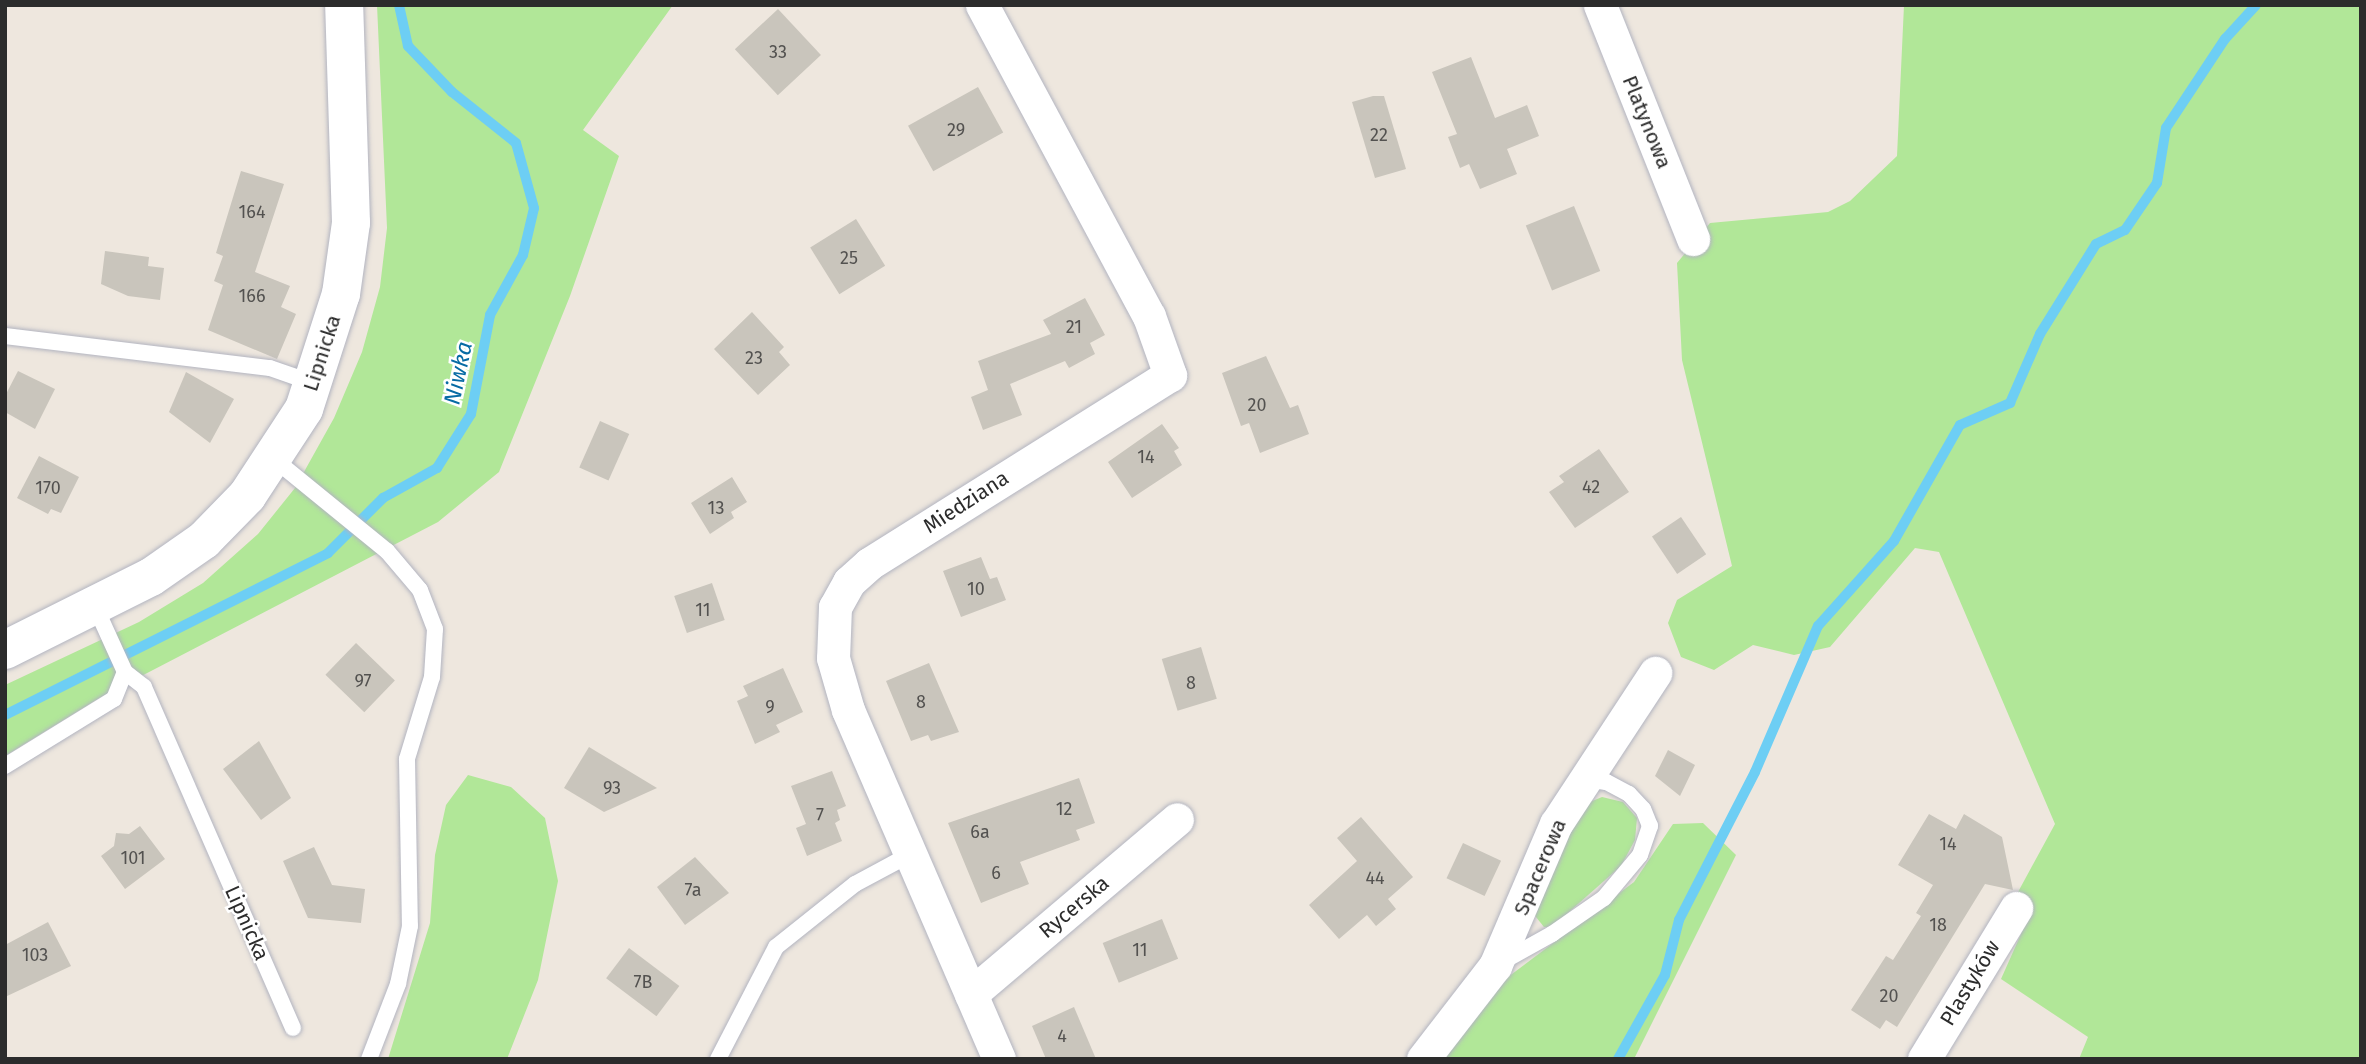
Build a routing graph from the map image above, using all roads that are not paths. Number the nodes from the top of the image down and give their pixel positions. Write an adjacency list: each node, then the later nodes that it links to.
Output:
1 (344, 5): 6 (street, Lipnicka)
2 (982, 5): 15 (street, Miedziana)
3 (1600, 5): 4 (street, Platynowa)
4 (1693, 239)
5 (5, 336): 6 (lane)
6 (314, 383): 7 (street, Lipnicka)
7 (274, 459): 8 (street, Lipnicka); 20 (lane)
8 (99, 616): 9 (street, Lipnicka); 10 (lane, Lipnicka)
9 (5, 650)
10 (125, 672): 12 (lane); 19 (lane, Lipnicka)
11 (1655, 673): 13 (street, Spacerowa)
12 (5, 766)
13 (1582, 779): 17 (street, Spacerowa); 17 (lane)
14 (1177, 819): 18 (street, Rycerska)
15 (909, 855): 18 (street, Miedziana); 21 (lane)
16 (2016, 908): 24 (street, Plastyków)
17 (1495, 966): 23 (street, Spacerowa)
18 (971, 994): 22 (street, Miedziana)
19 (293, 1028)
20 (369, 1059)
21 (718, 1059)
22 (999, 1059)
23 (1423, 1059)
24 (1924, 1059)

